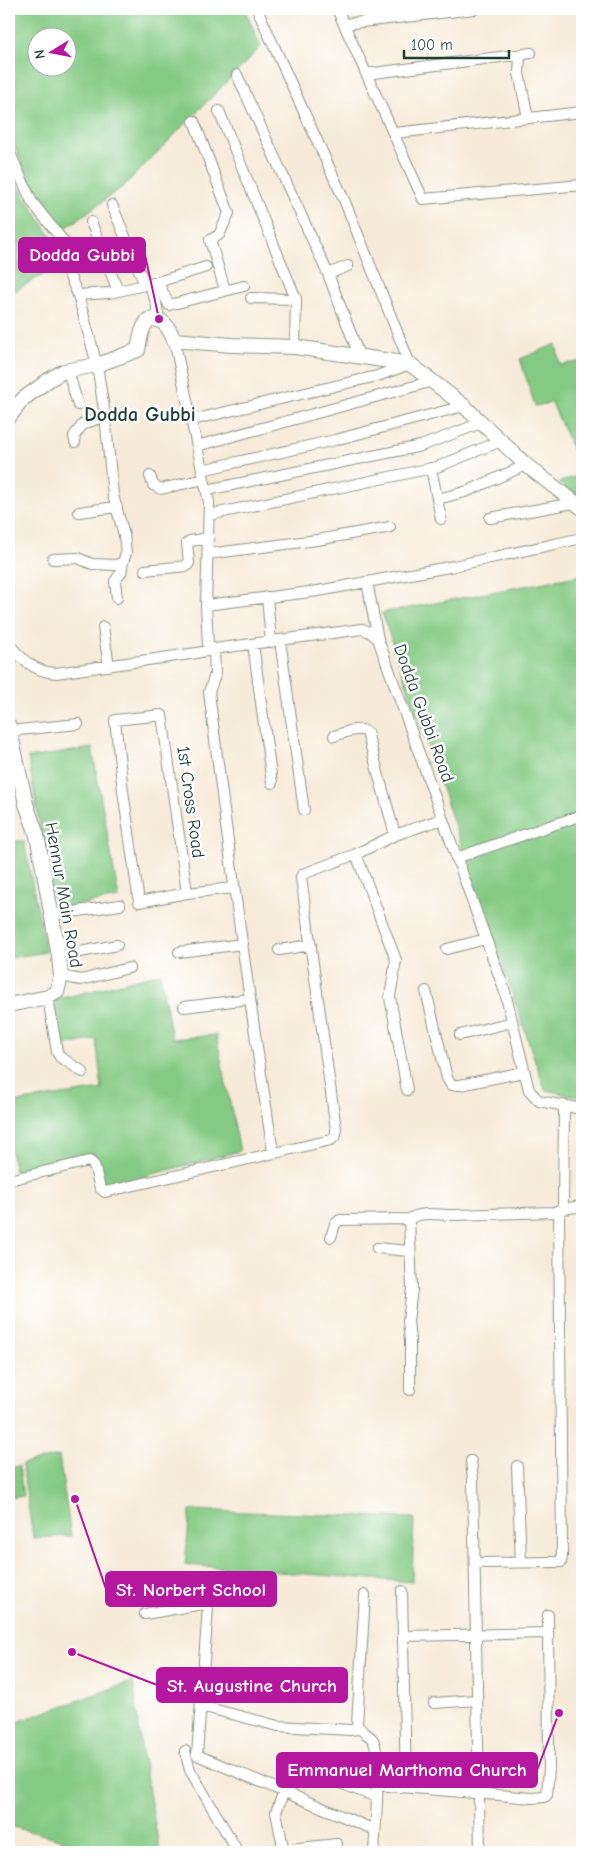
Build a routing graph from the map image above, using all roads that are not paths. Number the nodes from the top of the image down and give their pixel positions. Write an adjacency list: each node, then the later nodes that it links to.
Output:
1 (257, 9): 31 (street)
2 (337, 9): 4 (street)
3 (475, 9): 4 (street)
4 (344, 24): 5 (street)
5 (366, 74): 9 (street); 11 (street)
6 (237, 75): 18 (street)
7 (219, 111): 25 (street)
8 (582, 112): 9 (street)
9 (528, 118): 11 (street)
10 (194, 121): 21 (street)
11 (395, 133): 13 (street)
12 (9, 151): 23 (street)
13 (582, 185)
14 (112, 206): 19 (street)
15 (91, 222): 22 (street)
16 (348, 266): 18 (street)
17 (206, 267): 19 (street)
18 (328, 274): 30 (street)
19 (151, 284): 22 (street); 26 (street); 27 (street)
20 (244, 286): 21 (street)
21 (225, 290): 26 (street)
22 (118, 291): 23 (street)
23 (78, 295): 32 (street)
24 (251, 298): 25 (street)
25 (296, 299): 29 (street)
26 (168, 305): 27 (street)
27 (159, 319): 28 (main road); 32 (main road)
28 (174, 340): 29 (main road); 39 (street)
29 (295, 347): 30 (main road)
30 (359, 355): 31 (main road)
31 (410, 364): 34 (main road); 39 (street)
32 (97, 365): 33 (main road); 37 (street)
33 (68, 371): 35 (street); 38 (main road)
34 (433, 381): 36 (main road); 43 (street)
35 (78, 404)
36 (464, 406): 40 (main road); 47 (street)
37 (105, 416): 42 (street); 50 (street)
38 (9, 417)
39 (192, 420): 43 (street)
40 (481, 423): 41 (main road); 47 (street)
41 (501, 441): 44 (main road); 45 (street)
42 (75, 442)
43 (197, 446): 47 (street)
44 (526, 465): 48 (street); 49 (main road)
45 (431, 468): 48 (street); 52 (street)
46 (150, 476): 47 (street)
47 (205, 480): 52 (street)
48 (438, 498): 54 (street)
49 (578, 505): 53 (street)
50 (116, 507): 51 (street); 60 (street)
51 (79, 512)
52 (209, 515): 56 (street)
53 (490, 518)
54 (442, 519)
55 (390, 527): 58 (street)
56 (208, 538): 58 (street); 61 (street)
57 (582, 538): 62 (street)
58 (208, 554): 65 (street)
59 (53, 559): 60 (street)
60 (123, 562): 64 (street)
61 (145, 570)
62 (367, 582): 63 (street); 67 (street)
63 (267, 597): 65 (street); 68 (street)
64 (117, 598)
65 (206, 605): 71 (street)
66 (103, 627): 72 (street)
67 (378, 639): 68 (street, Dodda Gubbi Road); 80 (street, Dodda Gubbi Road)
68 (275, 641): 70 (street, Dodda Gubbi Road); 78 (street)
69 (9, 644): 72 (street, Dodda Gubbi Road)
70 (253, 644): 71 (street, Dodda Gubbi Road); 77 (street)
71 (214, 649): 72 (street, Dodda Gubbi Road); 84 (street)
72 (109, 666)
73 (78, 724): 75 (street)
74 (9, 726): 75 (main road, Hennur Main Road)
75 (9, 731): 87 (main road, Hennur Main Road)
76 (334, 736): 81 (street)
77 (272, 783)
78 (304, 810)
79 (582, 815): 83 (street)
80 (442, 819): 81 (street); 83 (street, Dodda Gubbi Road)
81 (395, 835): 82 (street)
82 (356, 854): 91 (street); 107 (street)
83 (456, 858): 88 (street, Dodda Gubbi Road)
84 (234, 888): 85 (street); 89 (street)
85 (187, 893): 85 (street, 1st Cross Road)
86 (120, 905): 87 (street)
87 (52, 915): 95 (main road, Hennur Main Road)
88 (486, 939): 92 (street); 103 (street, Dodda Gubbi Road)
89 (243, 944): 94 (street); 100 (street)
90 (117, 945): 95 (street)
91 (311, 946): 93 (street); 110 (street)
92 (448, 949)
93 (279, 950)
94 (180, 952)
95 (59, 956): 97 (main road, Hennur Main Road)
96 (129, 968): 97 (street)
97 (61, 976): 99 (main road, Hennur Main Road)
98 (426, 991): 106 (street)
99 (48, 997): 101 (main road); 105 (street)
100 (249, 998): 102 (street); 110 (street)
101 (9, 1005)
102 (184, 1007)
103 (512, 1022): 104 (street); 106 (street, Dodda Gubbi Road)
104 (460, 1035)
105 (84, 1072)
106 (524, 1072): 108 (street, Dodda Gubbi Road)
107 (407, 1090)
108 (564, 1106): 109 (street, Dodda Gubbi Road); 113 (street)
109 (582, 1109)
110 (273, 1152): 111 (street)
111 (9, 1180)
112 (582, 1206): 113 (street)
113 (561, 1210): 114 (street); 121 (street)
114 (409, 1219): 115 (street); 117 (street)
115 (331, 1237)
116 (377, 1248): 117 (street)
117 (409, 1251): 118 (street)
118 (410, 1390)
119 (471, 1461): 122 (street)
120 (518, 1466): 121 (street)
121 (521, 1562): 122 (street)
122 (475, 1563): 128 (street)
123 (402, 1591): 129 (street)
124 (365, 1595): 133 (street)
125 (145, 1614): 132 (street)
126 (548, 1615): 127 (street)
127 (548, 1633): 128 (street); 139 (street)
128 (476, 1634): 129 (street); 130 (street)
129 (403, 1636): 137 (street)
130 (477, 1700): 131 (street); 139 (street)
131 (434, 1703)
132 (201, 1706): 133 (street); 138 (street)
133 (359, 1729): 136 (street)
134 (185, 1751): 143 (street)
135 (312, 1772): 140 (street)
136 (377, 1785): 137 (street); 140 (street)
137 (406, 1786): 139 (street)
138 (284, 1792): 141 (street); 142 (street)
139 (478, 1793): 145 (street)
140 (376, 1796): 141 (street)
141 (375, 1830): 144 (street)
142 (337, 1844)
143 (238, 1852)
144 (374, 1852)
145 (480, 1852)

